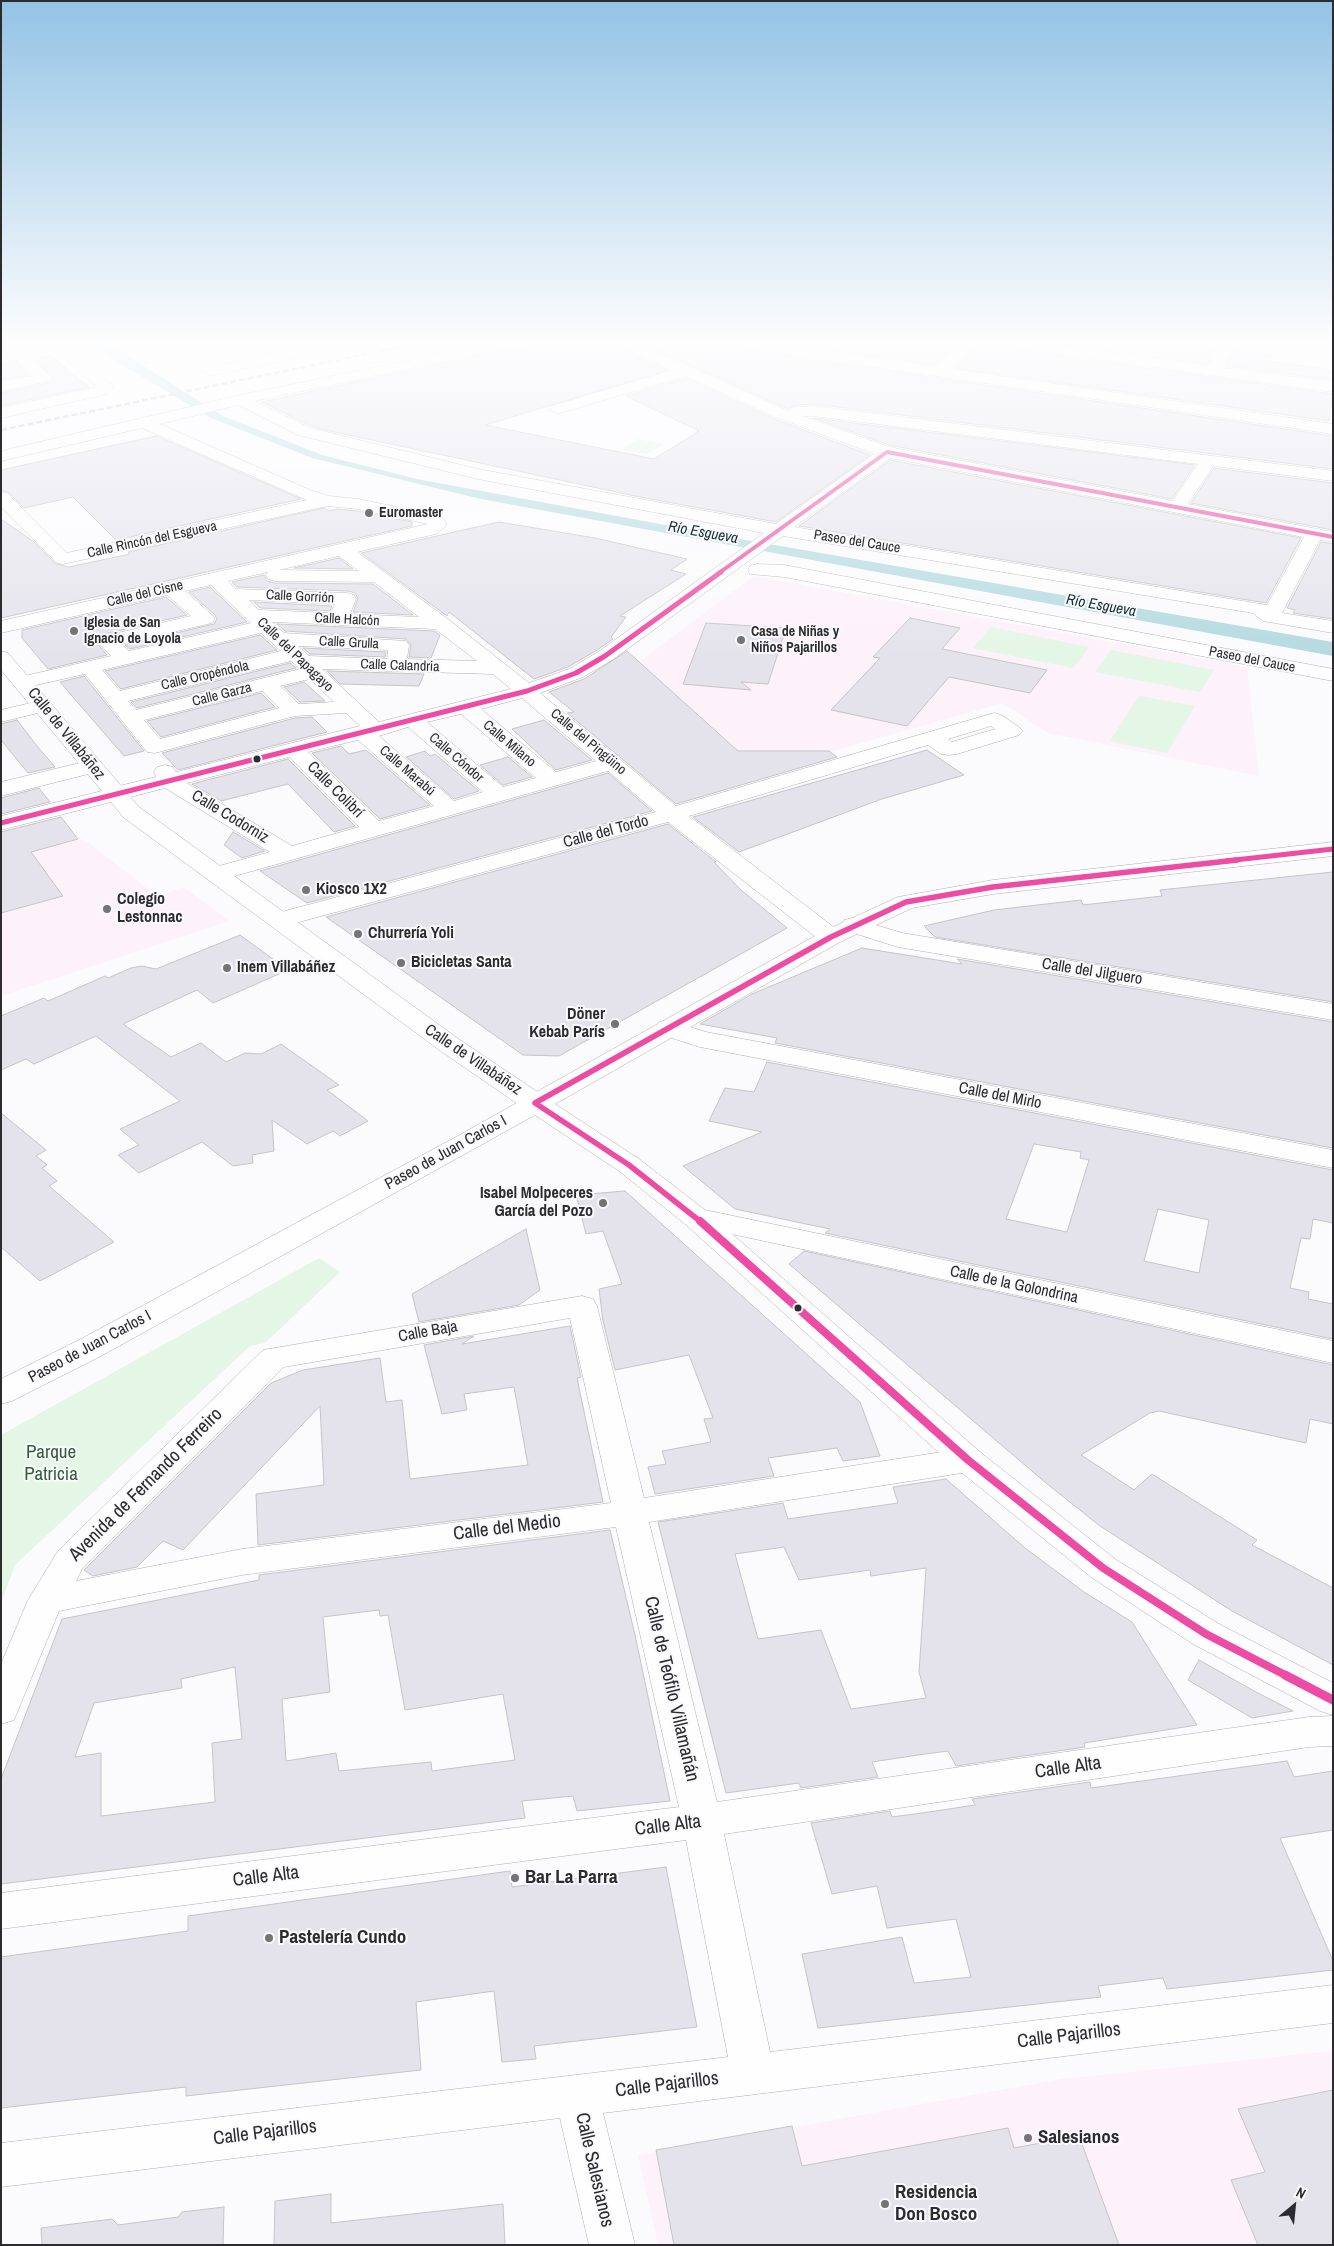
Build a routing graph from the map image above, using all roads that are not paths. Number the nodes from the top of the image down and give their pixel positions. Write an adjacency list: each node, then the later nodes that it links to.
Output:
1 (33, 449): 7 (street)
2 (201, 449): 11 (street)
3 (372, 449): 13 (street, Paseo del Cauce)
4 (875, 449): 6 (street)
5 (1118, 449): 8 (street)
6 (887, 452): 12 (street); 13 (street)
7 (1, 456)
8 (1208, 460): 9 (street); 12 (street)
9 (1333, 476)
10 (1, 497): 11 (street, Calle Rincón del Esgueva)
11 (327, 501): 15 (street, Calle del Cisne)
12 (1178, 506): 14 (street)
13 (775, 532): 16 (street); 21 (street, Paseo del Cauce)
14 (1324, 535): 21 (street)
15 (343, 550): 17 (street, Calle del Pingüino); 18 (street, Calle del Cisne)
16 (750, 563): 36 (street, Paseo del Cauce); 39 (street)
17 (378, 578): 18 (street, Calle del Cisne); 24 (street, Calle del Pingüino)
18 (225, 582): 19 (street, Calle del Cisne); 20 (street, Calle del Papagayo); 23 (street, Calle Gorrión)
19 (170, 588): 22 (street); 25 (street, Calle del Cisne)
20 (255, 616): 22 (street); 23 (street, Calle Halcón); 27 (street); 28 (street, Calle del Papagayo)
21 (1270, 617): 26 (street, Paseo del Cauce)
22 (205, 619): 30 (street)
23 (337, 620): 24 (street, Calle Halcón)
24 (442, 624): 35 (street, Calle del Pingüino)
25 (1, 627)
26 (1333, 627)
27 (216, 637): 30 (street); 33 (street)
28 (279, 639): 31 (street, Calle del Papagayo); 34 (street, Calle Grulla)
29 (1, 657): 37 (street, Calle de Villabáñez)
30 (124, 658): 32 (street)
31 (304, 663): 33 (street, Calle Oropéndola); 34 (street, Calle Calandria); 38 (street, Calle Garza); 42 (street, Calle del Papagayo)
32 (89, 666): 37 (street); 40 (street)
33 (245, 666): 40 (street, Calle Oropéndola)
34 (396, 666): 35 (street, Calle Calandria)
35 (498, 668): 39 (street, Calle del Pingüino)
36 (1333, 676)
37 (23, 682): 41 (street, Calle de Villabáñez)
38 (266, 684): 44 (street); 46 (street, Calle Garza)
39 (527, 691): 43 (street); 52 (street, Calle del Pingüino)
40 (115, 698): 46 (street)
41 (43, 706): 45 (street); 53 (street, Calle de Villabáñez)
42 (349, 707): 44 (street); 48 (street, Calle del Papagayo)
43 (466, 707): 47 (street); 54 (street, Calle Milano)
44 (294, 710): 50 (street)
45 (1, 716)
46 (131, 717): 50 (street)
47 (413, 721): 48 (street); 58 (street, Calle Cóndor)
48 (370, 732): 51 (street); 59 (street, Calle Marabú)
49 (931, 738): 60 (street, Calle del Tordo)
50 (155, 747): 55 (street)
51 (294, 750): 55 (street); 62 (street, Calle Colibrí)
52 (613, 763): 54 (street); 60 (street, Calle del Pingüino)
53 (92, 766): 56 (street); 57 (street, Calle de Villabáñez)
54 (552, 780): 58 (street)
55 (169, 781): 57 (street); 64 (street, Calle Codorniz)
56 (1, 789)
57 (114, 794): 61 (street); 65 (street, Calle de Villabáñez)
58 (500, 795): 59 (street)
59 (450, 809): 62 (street)
60 (672, 814): 66 (street, Calle del Tordo); 68 (street, Calle del Pingüino)
61 (1, 823)
62 (375, 830): 64 (street)
63 (1333, 849): 67 (street, Paseo de Juan Carlos I)
64 (290, 854): 65 (street)
65 (216, 874): 66 (street, Calle de Villabáñez)
66 (279, 920): 71 (street, Calle de Villabáñez)
67 (853, 926): 68 (street, Paseo de Juan Carlos I); 69 (street, Calle del Jilguero)
68 (831, 937): 70 (street, Paseo de Juan Carlos I)
69 (1333, 1012)
70 (668, 1028): 71 (street, Paseo de Juan Carlos I); 72 (street, Calle del Mirlo)
71 (535, 1102): 73 (street, Calle de Villabáñez); 77 (street, Paseo de Juan Carlos I)
72 (1333, 1159)
73 (695, 1217): 75 (street, Calle de la Golondrina); 78 (street, Calle de Villabáñez)
74 (582, 1306): 76 (street, Calle Baja); 79 (street, Calle de Teófilo Villamañán)
75 (1333, 1352)
76 (274, 1358): 80 (street, Avenida de Fernando Ferreiro)
77 (1, 1393)
78 (968, 1460): 79 (street, Calle del Medio); 81 (street, Calle de Villabáñez)
79 (630, 1513): 80 (street, Calle del Medio); 84 (street, Calle de Teófilo Villamañán)
80 (46, 1600): 82 (street, Avenida de Fernando Ferreiro)
81 (1333, 1700)
82 (1, 1709)
83 (1333, 1731): 84 (street, Calle Alta)
84 (702, 1821): 85 (street, Calle Alta); 87 (street, Calle de Teófilo Villamañán)
85 (1, 1911)
86 (1333, 2004): 87 (street, Calle Pajarillos)
87 (753, 2074): 88 (street, Calle Pajarillos)
88 (577, 2096): 89 (street, Calle Pajarillos); 90 (street, Calle Salesianos)
89 (1, 2165)
90 (612, 2245)

